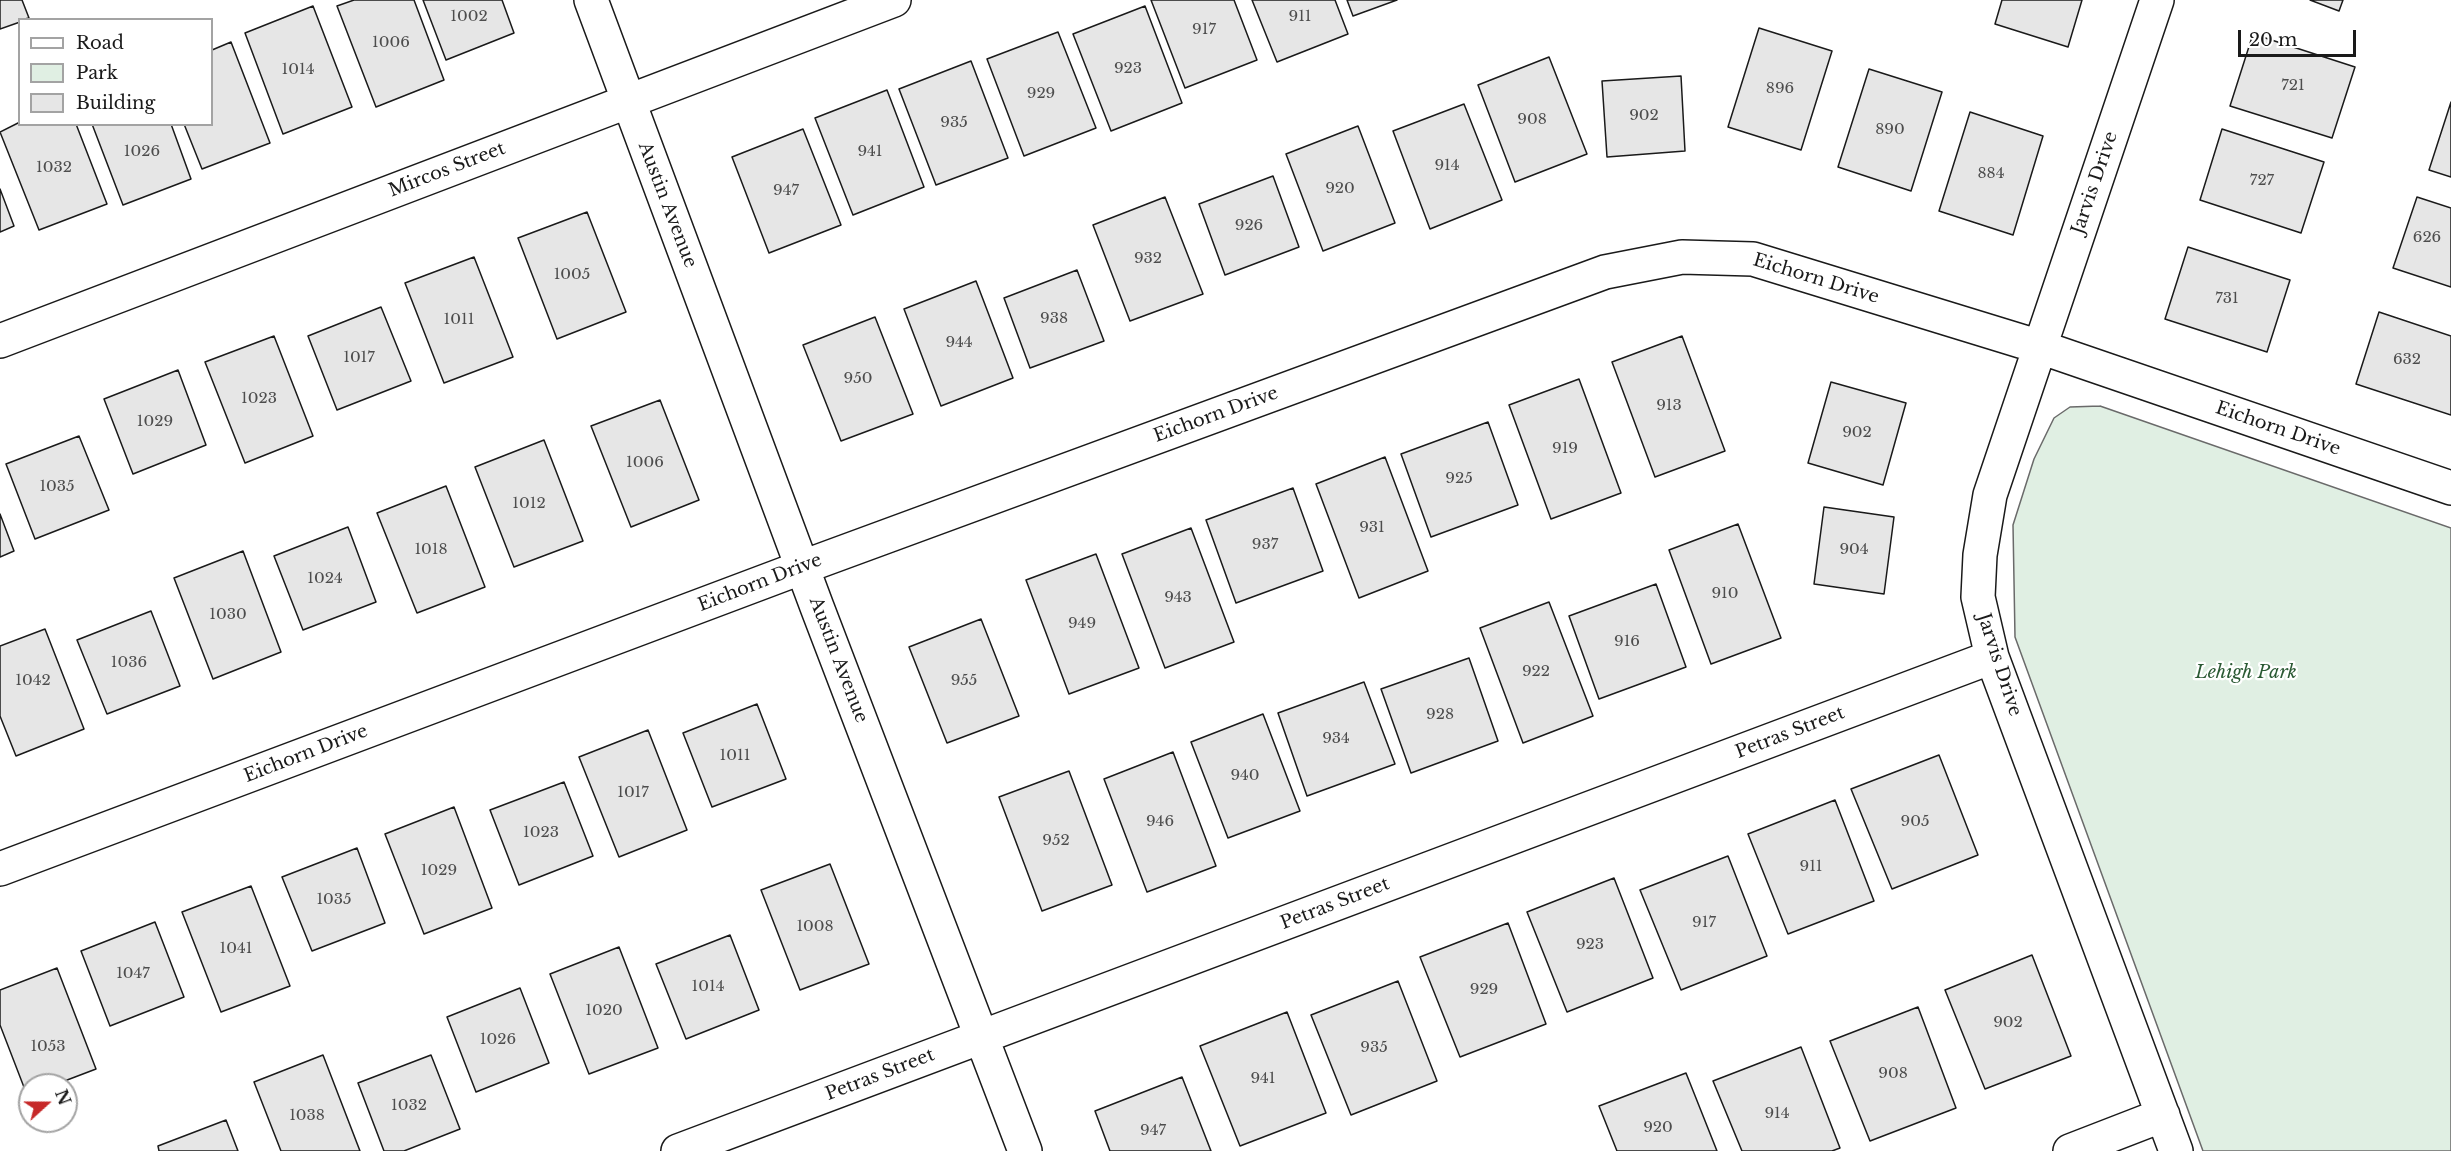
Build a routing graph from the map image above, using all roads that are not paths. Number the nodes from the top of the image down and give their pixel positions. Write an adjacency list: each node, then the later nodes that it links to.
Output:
1 (591, 0): 4 (street, Austin Avenue)
2 (894, 0): 4 (street, Mircos Street)
3 (2157, 0): 6 (street, Jarvis Drive)
4 (628, 101): 5 (street, Mircos Street); 8 (street, Austin Avenue)
5 (0, 341)
6 (2040, 347): 7 (street, Eichorn Drive); 8 (street, Eichorn Drive); 9 (street, Jarvis Drive)
7 (2451, 488)
8 (802, 567): 10 (street, Eichorn Drive); 11 (street, Austin Avenue)
9 (1992, 657): 11 (street, Petras Street); 12 (street, Jarvis Drive)
10 (0, 869)
11 (982, 1036): 13 (street, Petras Street); 14 (street, Austin Avenue)
12 (2163, 1115): 15 (street); 16 (street, Jarvis Drive)
13 (678, 1151)
14 (1025, 1151)
15 (2070, 1151)
16 (2176, 1151)

